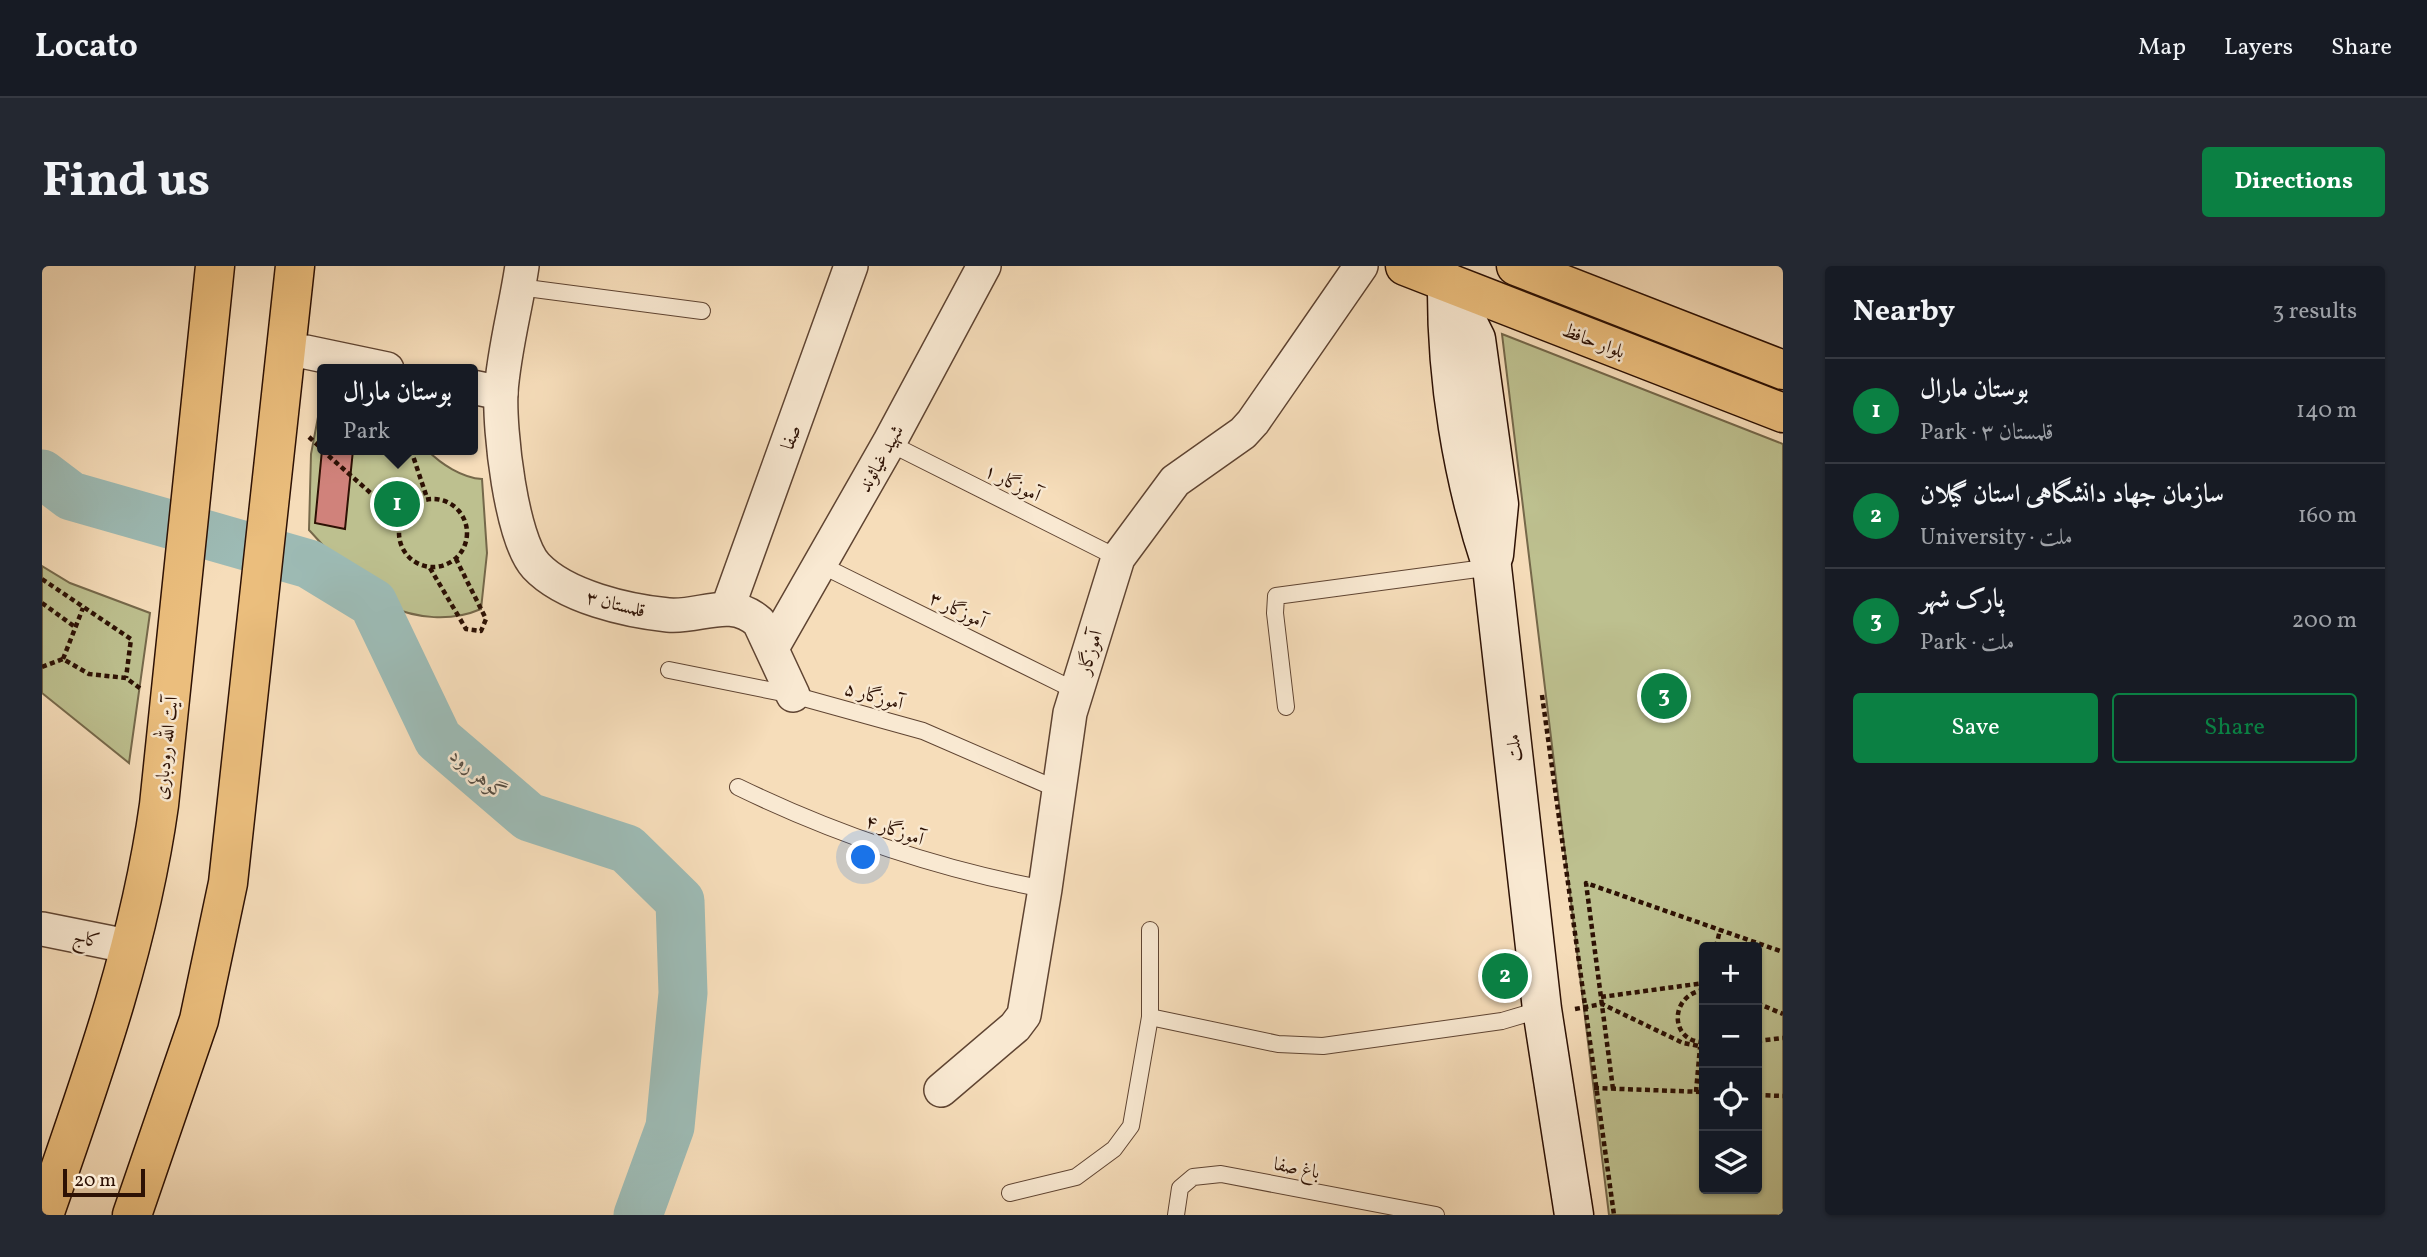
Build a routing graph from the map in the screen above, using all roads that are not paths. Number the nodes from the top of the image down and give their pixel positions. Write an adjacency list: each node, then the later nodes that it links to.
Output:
1 (215, 266): 31 (main road, آیت الله رودباری)
2 (295, 266): 37 (main road)
3 (851, 266): 20 (street, صفا)
4 (984, 266): 16 (street, شهید غیاثوند)
5 (1361, 266): 17 (street, آموزگار)
6 (1405, 266): 8 (main road, بلوار حافظ)
7 (1516, 266): 13 (main road)
8 (1446, 274): 15 (main road, بلوار حافظ); 19 (street, ملت)
9 (521, 277): 10 (lane); 14 (street, قلمستان ۳)
10 (702, 311)
11 (306, 352): 12 (street)
12 (363, 364)
13 (1783, 370)
14 (487, 390): 20 (street, قلمستان ۳)
15 (1783, 413)
16 (889, 443): 17 (lane, آموزگار ۱); 18 (street, شهید غیاثوند)
17 (1118, 558): 23 (street, آموزگار)
18 (821, 565): 21 (street, شهید غیاثوند); 23 (lane, آموزگار ۳)
19 (1492, 567): 25 (lane); 32 (street, ملت)
20 (728, 607): 21 (street)
21 (772, 648): 24 (street)
22 (669, 670): 24 (lane, آموزگار ۵)
23 (1076, 691): 27 (street, آموزگار)
24 (793, 695): 27 (lane, آموزگار ۵)
25 (1286, 707)
26 (738, 788): 28 (lane, آموزگار ۴)
27 (1059, 790): 28 (street, آموزگار)
28 (1045, 889): 34 (street, آموزگار)
29 (42, 929): 31 (street, کاج)
30 (1150, 930): 33 (lane)
31 (132, 947): 36 (main road, آیت الله رودباری)
32 (1543, 1012): 33 (lane); 40 (street, ملت)
33 (1150, 1017): 35 (lane)
34 (941, 1090)
35 (1010, 1193)
36 (44, 1215)
37 (132, 1215)
38 (1176, 1215): 39 (lane, باغ صفا)
39 (1436, 1215)
40 (1574, 1215)

